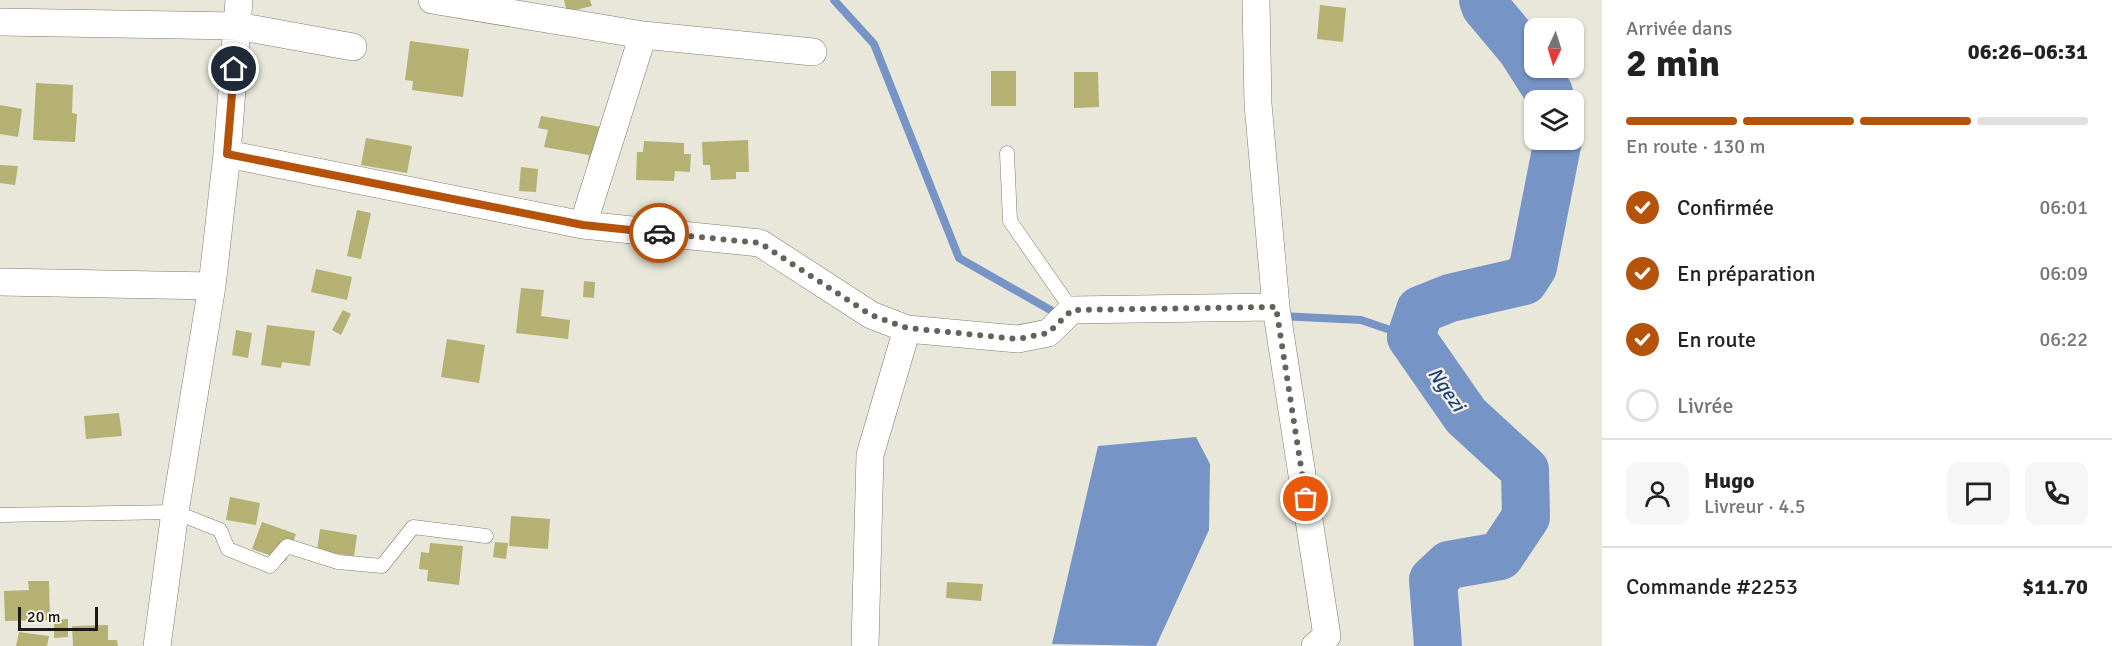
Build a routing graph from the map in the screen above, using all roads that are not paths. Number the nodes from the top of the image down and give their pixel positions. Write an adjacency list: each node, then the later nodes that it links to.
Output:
1 (432, 0): 5 (street)
2 (1256, 0): 13 (street)
3 (238, 13): 4 (street); 6 (street); 9 (street)
4 (0, 22)
5 (643, 35): 7 (street); 10 (street)
6 (353, 47)
7 (813, 52)
8 (1007, 153): 14 (lane)
9 (227, 154): 10 (street); 12 (street)
10 (583, 225): 15 (street)
11 (0, 282): 12 (street)
12 (212, 286): 16 (street)
13 (1276, 307): 14 (street); 21 (street)
14 (1072, 310): 15 (street)
15 (907, 328): 20 (street)
16 (175, 512): 17 (lane); 18 (lane); 19 (street)
17 (0, 515)
18 (486, 536)
19 (158, 646)
20 (865, 646)
21 (1315, 646)

